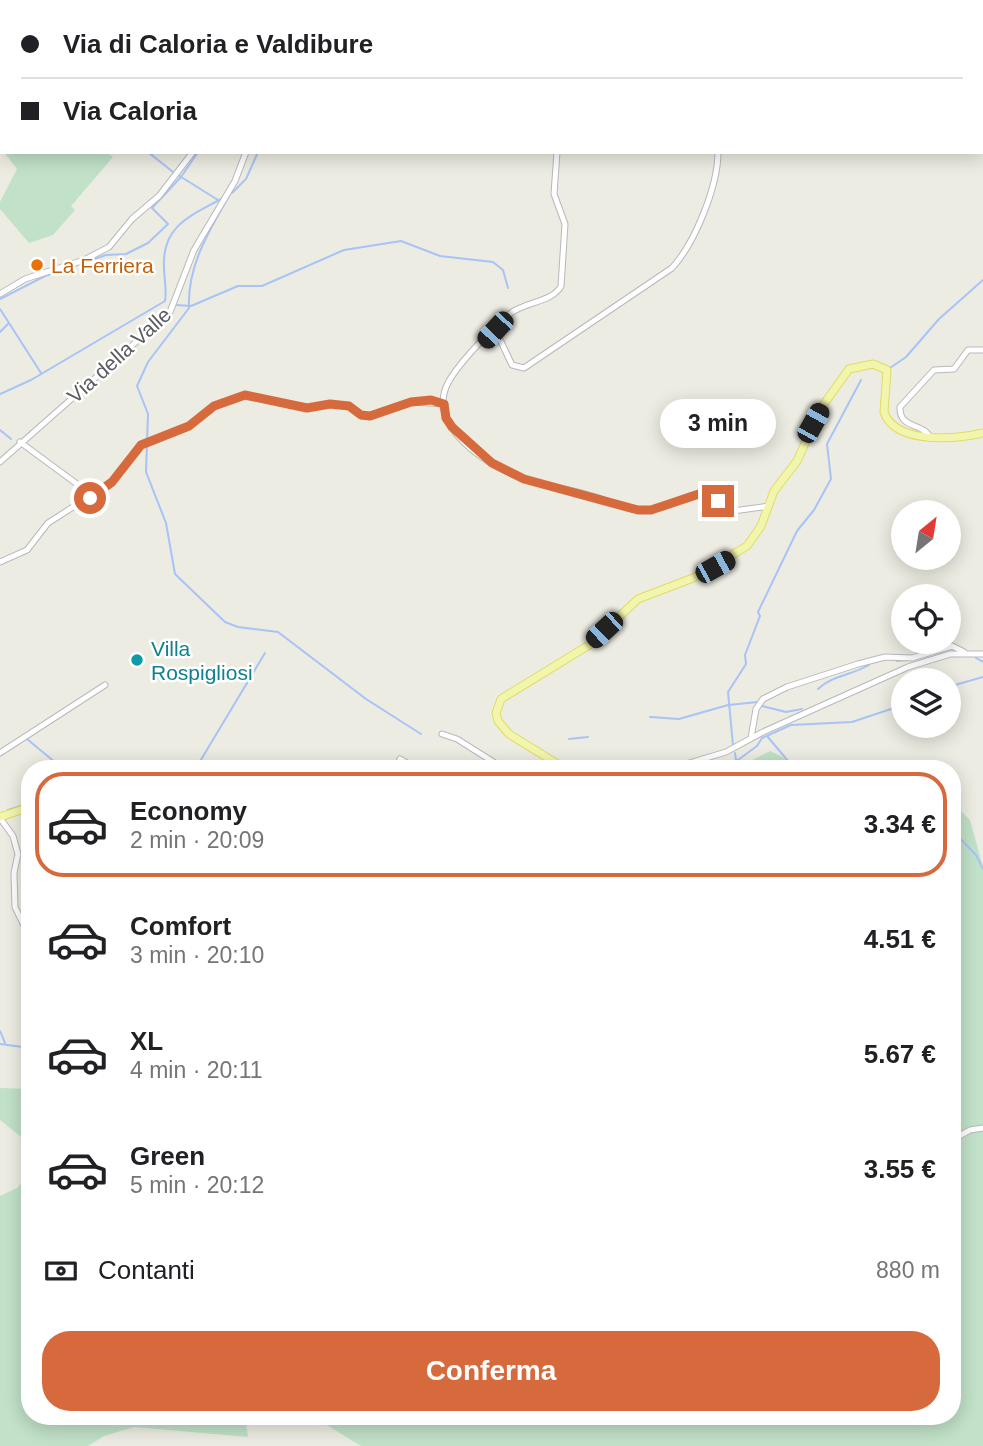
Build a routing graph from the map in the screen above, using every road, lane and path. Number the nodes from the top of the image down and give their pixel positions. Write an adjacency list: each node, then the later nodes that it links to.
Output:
1 (191, 154): 5 (street)
2 (245, 154): 11 (street, Via della Valle)
3 (557, 154): 6 (street)
4 (718, 154): 6 (street)
5 (0, 294)
6 (495, 330): 8 (street)
7 (983, 350): 10 (street)
8 (444, 404): 13 (street); 14 (street)
9 (983, 433): 10 (main road)
10 (930, 438): 14 (main road)
11 (20, 442): 12 (street, Via della Valle); 13 (street)
12 (0, 462)
13 (90, 498): 15 (street)
14 (769, 506): 23 (main road)
15 (0, 562)
16 (964, 652): 17 (street); 20 (street); 20 (street)
17 (983, 654)
18 (105, 685): 21 (street)
19 (442, 734): 22 (street)
20 (751, 738): 24 (street)
21 (0, 752)
22 (490, 760)
23 (552, 760)
24 (700, 760)
25 (21, 810): 26 (main road)
26 (0, 818): 27 (street)
27 (21, 919)
28 (983, 1128): 29 (street)
29 (961, 1135)

